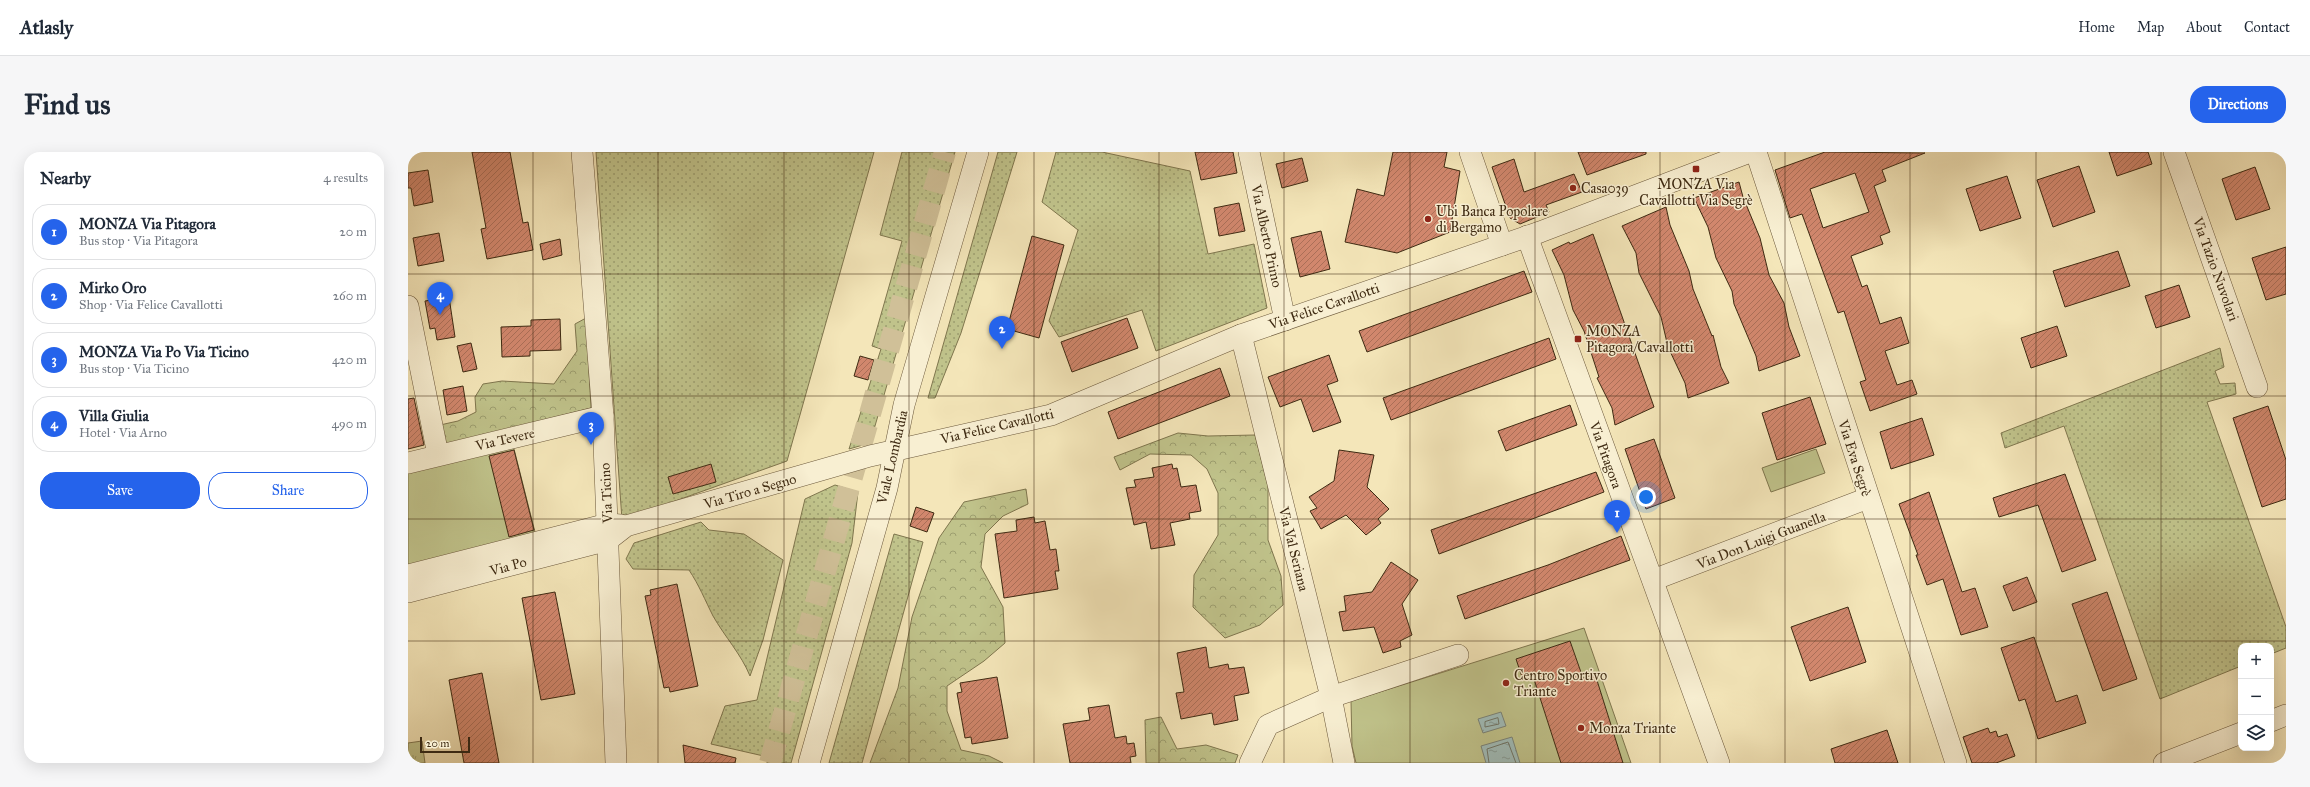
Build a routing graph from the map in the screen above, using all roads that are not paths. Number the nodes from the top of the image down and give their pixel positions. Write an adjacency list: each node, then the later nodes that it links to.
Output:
1 (582, 152): 14 (street, Via Ticino)
2 (978, 152): 15 (street, Viale Lombardia)
3 (1249, 152): 11 (street, Via Alberto Primo)
4 (1470, 152): 9 (street)
5 (1750, 152): 8 (street, Via Felice Cavallotti)
6 (1756, 152): 18 (street, Via Eva Segrè)
7 (2174, 152): 13 (street, Via Tazio Nuvolari)
8 (1527, 236): 9 (street, Via Felice Cavallotti); 21 (street, Via Pitagora)
9 (1502, 245): 11 (street, Via Felice Cavallotti)
10 (408, 306): 16 (street)
11 (1285, 320): 12 (street, Via Felice Cavallotti)
12 (1241, 335): 15 (street, Via Felice Cavallotti); 24 (street, Via Val Seriana)
13 (2257, 387)
14 (603, 416): 16 (street, Via Tevere); 19 (street, Via Ticino)
15 (895, 450): 19 (street, Via Tiro a Segno); 29 (street, Viale Lombardia)
16 (438, 455): 17 (street, Via Tevere)
17 (408, 463)
18 (1868, 498): 21 (street, Via Don Luigi Guanella); 33 (street, Via Eva Segrè)
19 (614, 530): 20 (street, Via Po); 22 (street, Via Po); 28 (street, Via Ticino)
20 (408, 575)
21 (1652, 580): 32 (street, Via Pitagora)
22 (408, 592)
23 (1458, 655): 24 (street)
24 (1331, 697): 30 (street); 31 (street, Via Val Seriana)
25 (2286, 715): 26 (street)
26 (2274, 720)
27 (2238, 734): 34 (street)
28 (616, 763)
29 (809, 763)
30 (1250, 763)
31 (1344, 763)
32 (1719, 763)
33 (1956, 763)
34 (2165, 763)

